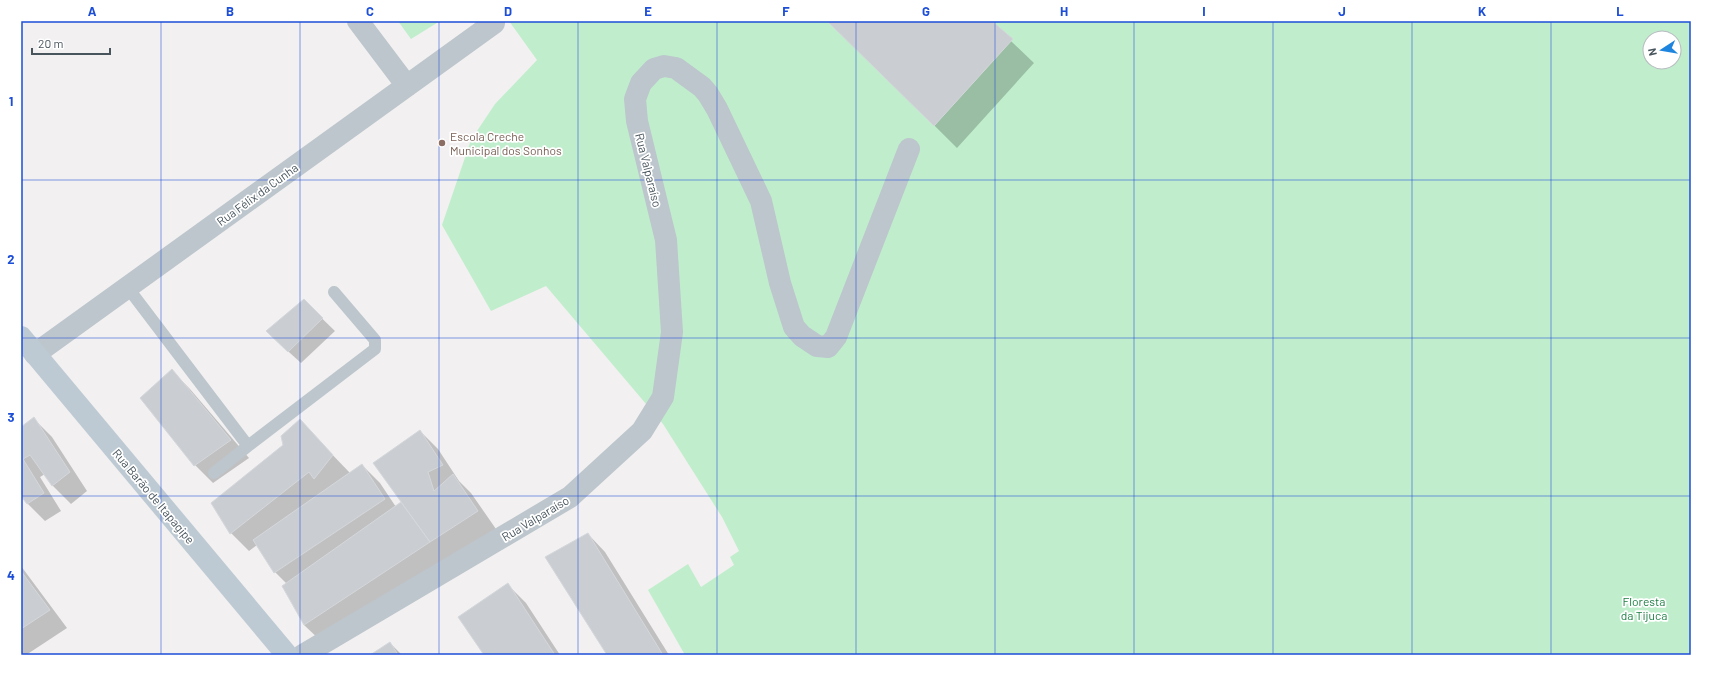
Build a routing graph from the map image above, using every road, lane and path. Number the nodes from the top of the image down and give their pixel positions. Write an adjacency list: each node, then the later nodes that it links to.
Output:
1 (358, 21): 3 (street)
2 (494, 22): 3 (street, Rua Félix da Cunha)
3 (407, 86): 5 (street, Rua Félix da Cunha)
4 (909, 149): 11 (street, Rua Valparaíso)
5 (128, 288): 8 (street, Rua Félix da Cunha); 9 (lane)
6 (334, 292): 9 (lane)
7 (21, 337): 8 (street, Rua Barão de Itapagipe)
8 (28, 360): 12 (street, Rua Barão de Itapagipe)
9 (248, 446): 10 (lane)
10 (214, 472)
11 (329, 649): 13 (street, Rua Valparaíso)
12 (287, 655)
13 (303, 655)

